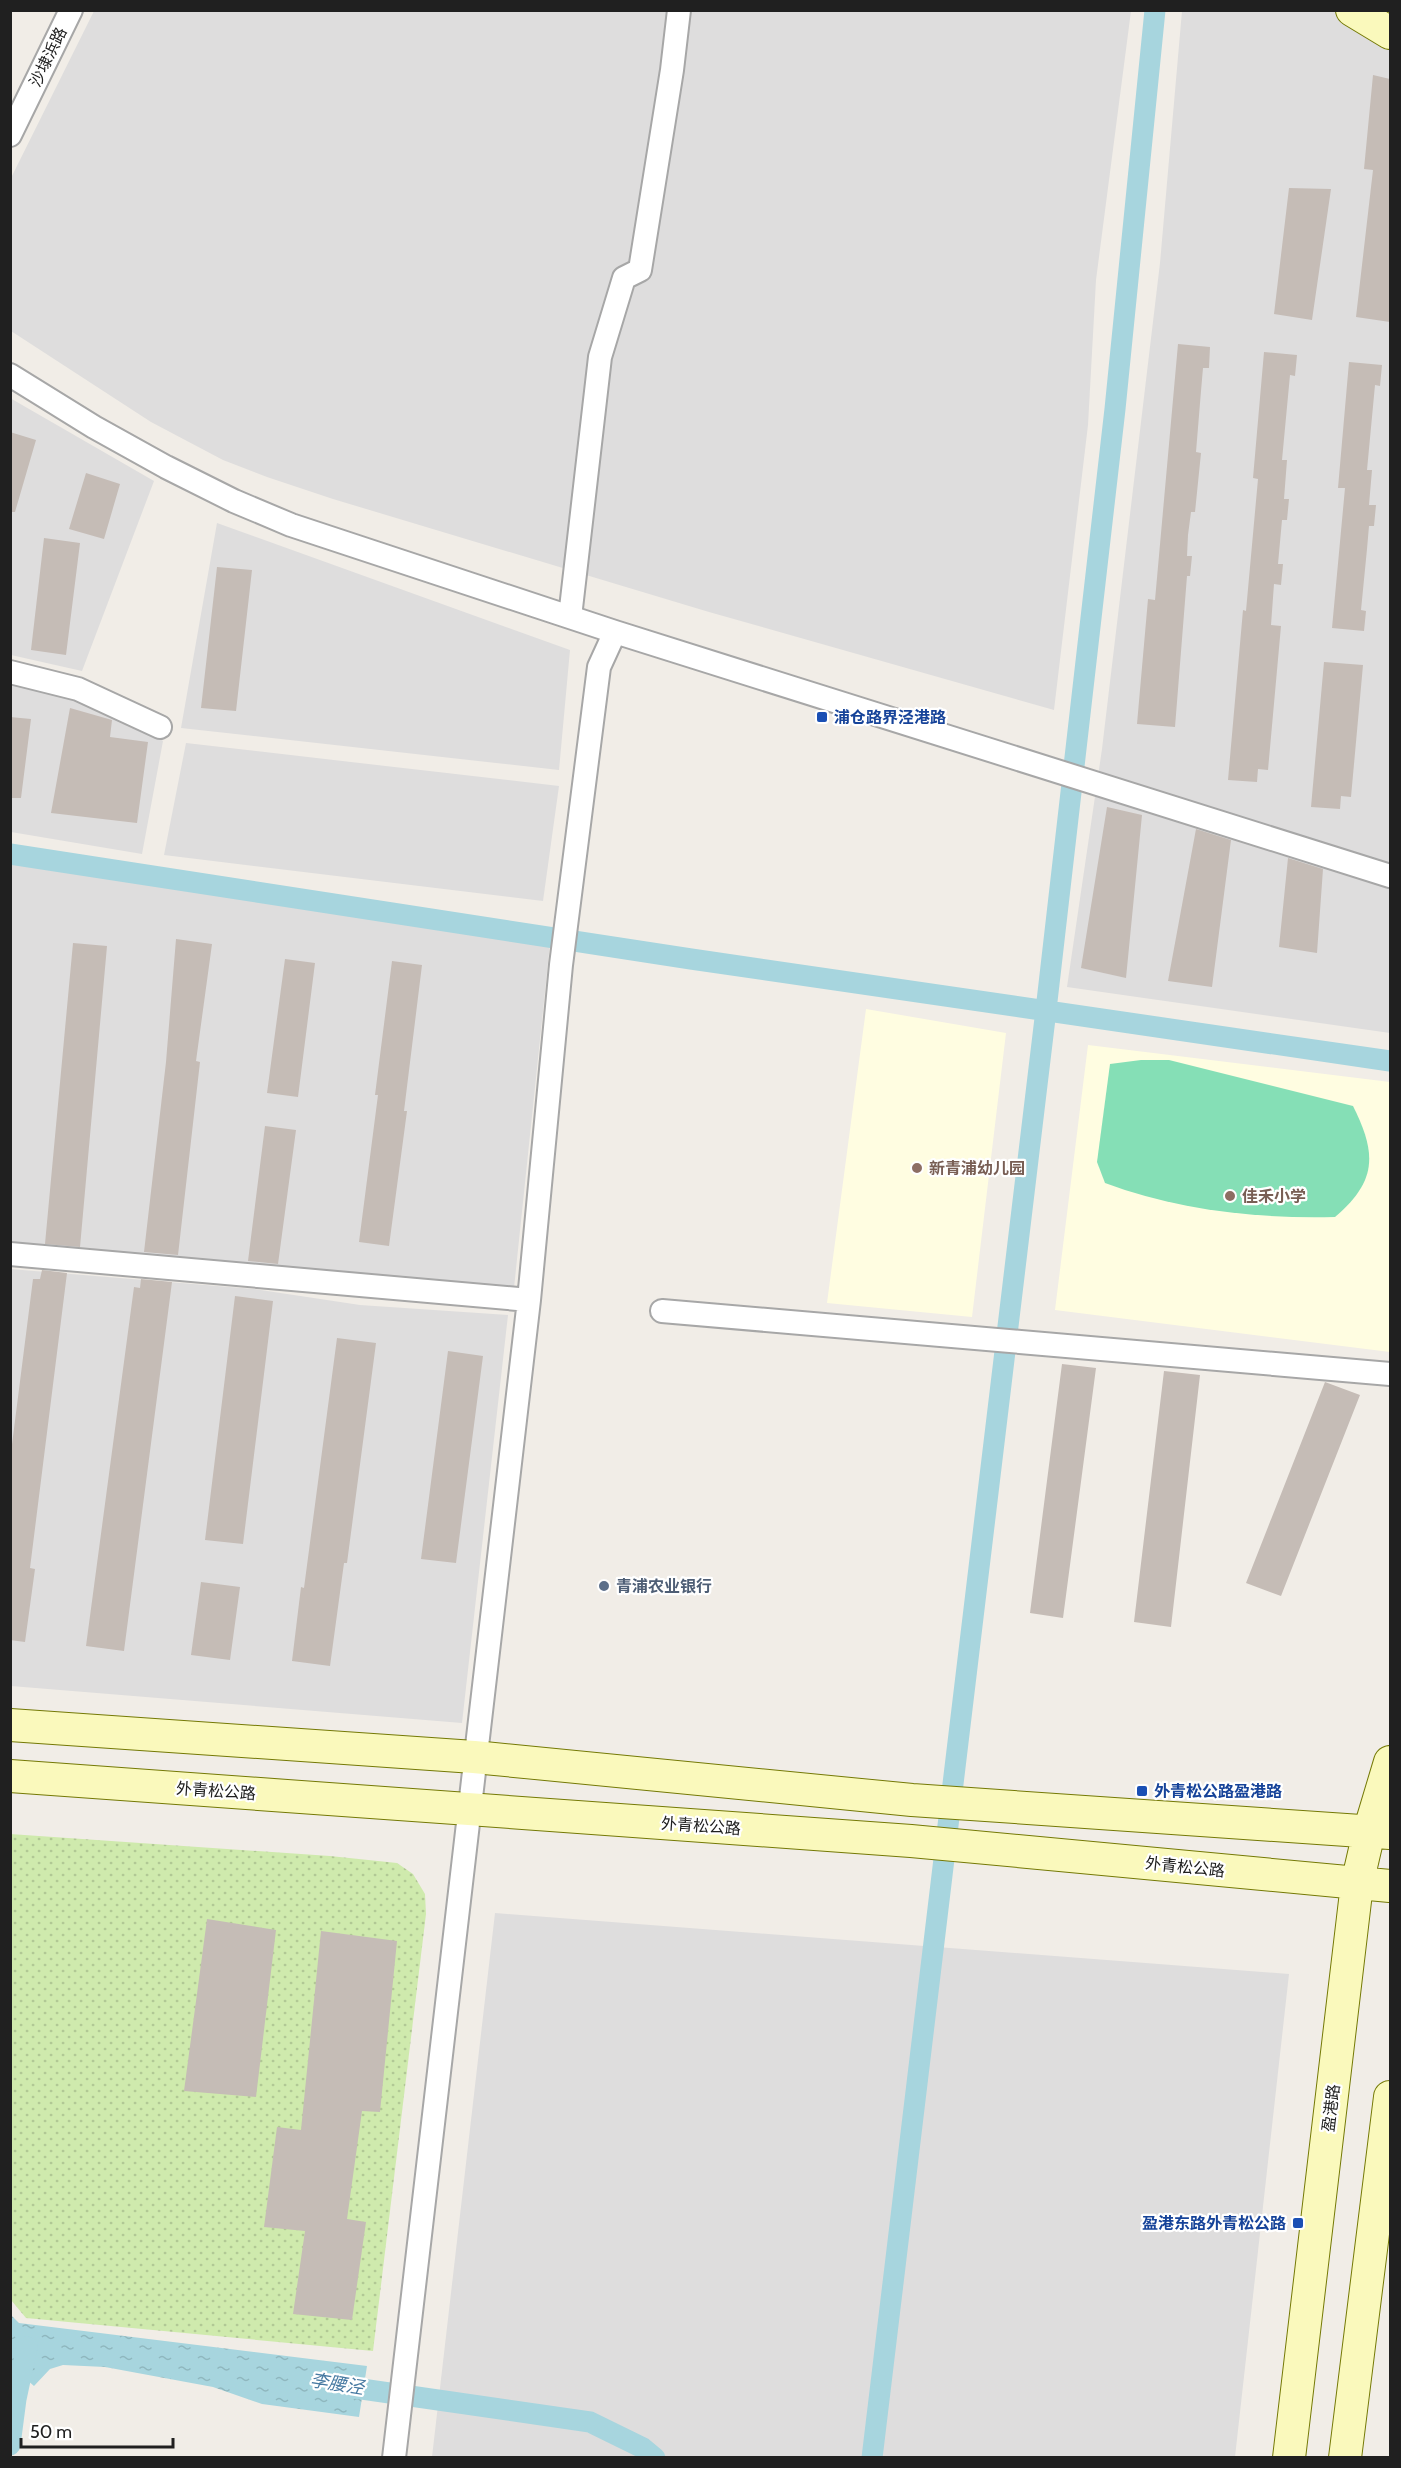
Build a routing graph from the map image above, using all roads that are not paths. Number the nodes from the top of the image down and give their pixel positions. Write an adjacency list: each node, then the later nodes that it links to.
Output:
1 (71, 10): 5 (street, 沙埭浜路)
2 (679, 10): 7 (street)
3 (1352, 10): 4 (main road)
4 (1390, 33)
5 (10, 135)
6 (10, 375): 7 (street)
7 (570, 617): 8 (street)
8 (615, 632): 11 (street); 13 (street)
9 (10, 672): 10 (street)
10 (160, 727)
11 (1390, 876)
12 (10, 1254): 13 (street)
13 (529, 1300): 17 (street)
14 (662, 1311): 15 (street)
15 (1390, 1374)
16 (10, 1725): 17 (main road)
17 (474, 1757): 20 (street); 21 (main road)
18 (1390, 1762): 21 (main road, 盈港路)
19 (10, 1776): 20 (main road, 外青松公路)
20 (470, 1810): 22 (main road, 外青松公路); 25 (street)
21 (1380, 1832): 22 (main road, 盈港路)
22 (1358, 1884): 23 (main road, 外青松公路); 26 (main road, 盈港路)
23 (1390, 1886)
24 (1390, 2097): 27 (main road)
25 (395, 2448)
26 (1290, 2457)
27 (1345, 2457)

